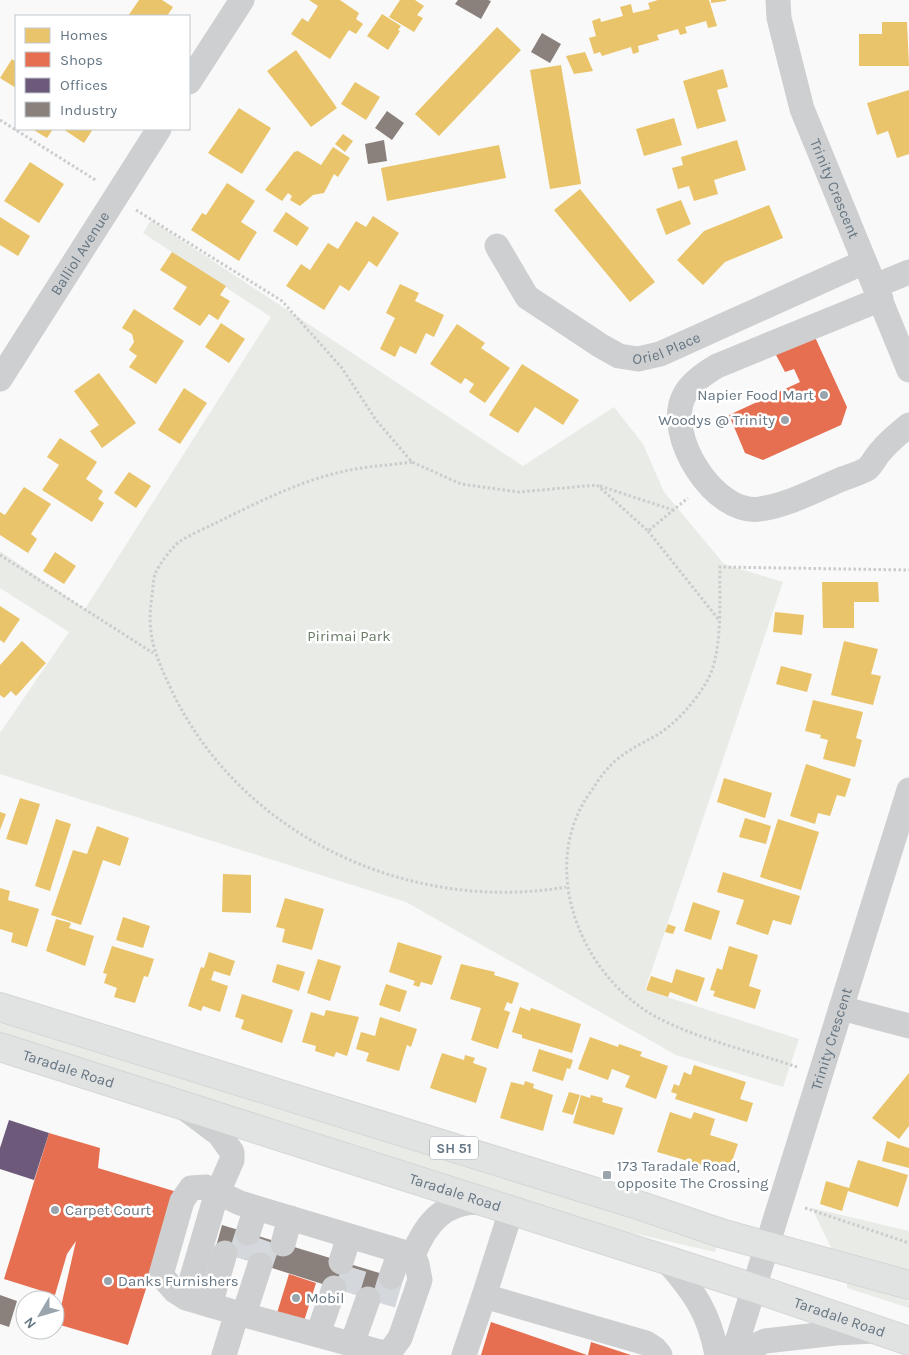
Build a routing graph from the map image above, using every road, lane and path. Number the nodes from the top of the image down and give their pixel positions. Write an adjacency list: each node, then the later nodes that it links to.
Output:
1 (242, 0): 3 (street)
2 (778, 0): 10 (street, Trinity Crescent)
3 (190, 80)
4 (0, 120): 5 (path)
5 (15, 130)
6 (16, 130): 8 (path)
7 (158, 130): 8 (street, Balliol Avenue)
8 (117, 195): 14 (street, Balliol Avenue); 16 (path)
9 (497, 246): 10 (street, Oriel Place)
10 (864, 262): 12 (street, Trinity Crescent)
11 (909, 272): 12 (street)
12 (878, 293): 13 (street, Trinity Crescent); 17 (street)
13 (909, 370)
14 (0, 379)
15 (909, 425): 17 (street)
16 (412, 462): 18 (path); 24 (path)
17 (706, 483): 19 (path)
18 (597, 485): 19 (path); 20 (path)
19 (673, 510): 20 (path)
20 (648, 531): 23 (path)
21 (0, 556): 24 (path)
22 (909, 570): 23 (path)
23 (719, 620): 26 (path)
24 (154, 654): 26 (path)
25 (909, 790): 28 (street, Trinity Crescent)
26 (566, 887): 31 (path)
27 (0, 1007): 38 (highway, SH 51)
28 (841, 1008): 29 (street); 31 (street, Trinity Crescent)
29 (909, 1026)
30 (0, 1047): 32 (highway, Taradale Road)
31 (819, 1074): 38 (street, Trinity Crescent)
32 (175, 1103): 33 (highway, Taradale Road); 34 (street)
33 (482, 1202): 36 (highway, Taradale Road); 39 (street)
34 (256, 1207): 34 (street); 39 (street); 44 (street)
35 (803, 1207): 37 (path)
36 (512, 1211): 40 (highway, Taradale Road); 43 (street)
37 (909, 1243)
38 (768, 1244): 41 (highway, SH 51); 42 (street, Trinity Crescent)
39 (382, 1246): 39 (street); 46 (street)
40 (667, 1261): 42 (highway, Taradale Road); 51 (street)
41 (909, 1286)
42 (754, 1288): 45 (highway, Taradale Road); 52 (street, Trinity Crescent)
43 (484, 1296): 49 (street); 50 (street)
44 (235, 1312): 44 (street); 46 (street); 48 (street)
45 (879, 1331): 47 (highway, Taradale Road); 52 (street)
46 (342, 1341): 46 (street)
47 (909, 1341)
48 (224, 1355)
49 (464, 1355)
50 (660, 1355)
51 (717, 1355)
52 (734, 1355)

